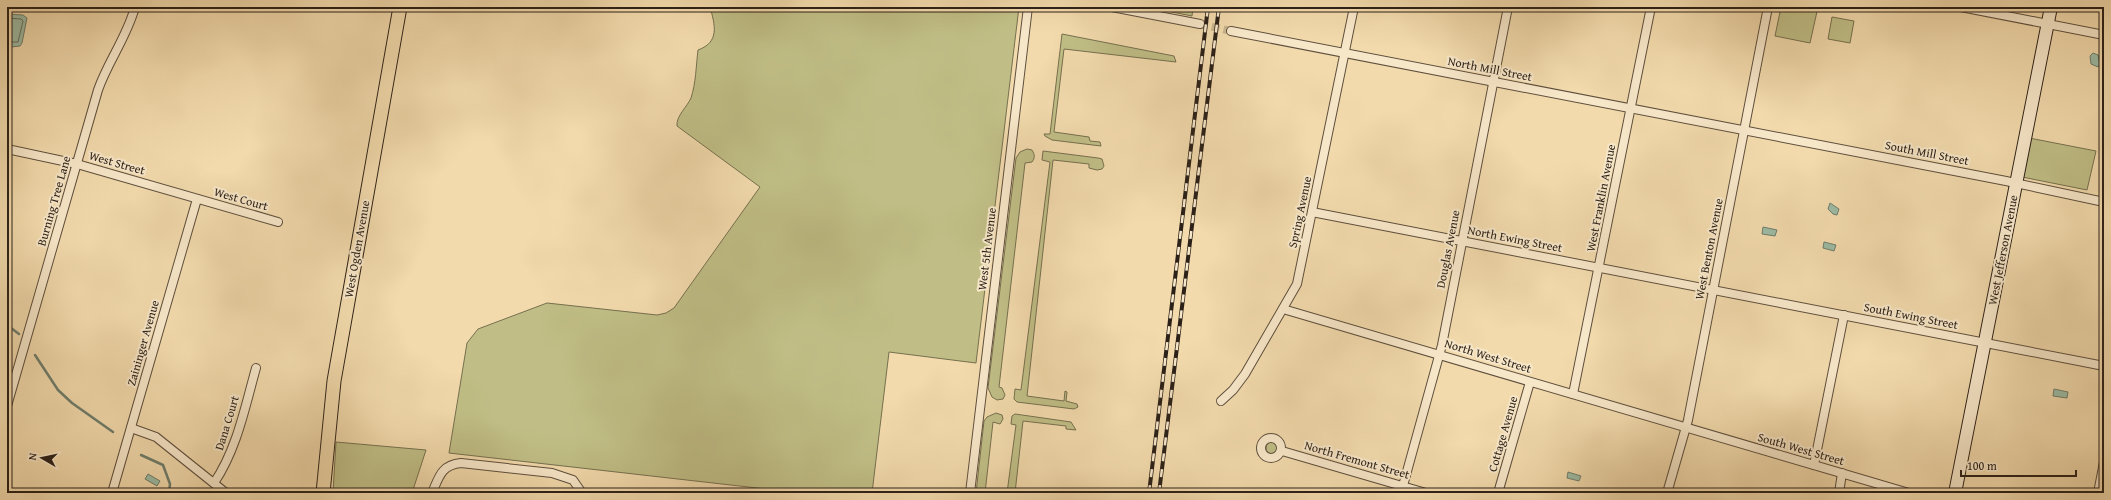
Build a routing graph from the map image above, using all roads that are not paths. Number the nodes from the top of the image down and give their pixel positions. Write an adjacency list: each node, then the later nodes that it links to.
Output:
1 (135, 7): 20 (street, Burning Tree Lane)
2 (400, 7): 49 (main road, West Ogden Avenue)
3 (1028, 7): 52 (street, West 5th Avenue)
4 (1112, 7): 11 (street)
5 (1354, 7): 15 (street, Spring Avenue)
6 (1508, 7): 16 (street, Douglas Avenue)
7 (1651, 7): 17 (street, West Franklin Avenue)
8 (1768, 7): 18 (street, West Benton Avenue)
9 (1961, 7): 12 (street)
10 (2051, 7): 12 (street, West Jefferson Avenue)
11 (1200, 24)
12 (2048, 24): 14 (street); 21 (street, West Jefferson Avenue)
13 (1231, 31): 15 (street, North Mill Street)
14 (2104, 35)
15 (1345, 53): 16 (street, North Mill Street); 24 (street, Spring Avenue)
16 (1493, 82): 17 (street, North Mill Street); 26 (street, Douglas Avenue)
17 (1631, 108): 18 (street, North Mill Street); 27 (street, West Franklin Avenue)
18 (1744, 130): 21 (street, South Mill Street); 28 (street, West Benton Avenue)
19 (7, 149): 20 (street, West Street)
20 (77, 164): 22 (street, West Street); 38 (street, Burning Tree Lane)
21 (2016, 183): 23 (street, South Mill Street); 31 (street, West Jefferson Avenue)
22 (197, 199): 25 (street, West Court); 39 (street, Zaininger Avenue)
23 (2104, 202)
24 (1312, 212): 26 (street, North Ewing Street); 29 (street, Spring Avenue)
25 (278, 222)
26 (1462, 240): 27 (street, North Ewing Street); 32 (street, Douglas Avenue)
27 (1599, 267): 28 (street, North Ewing Street); 36 (street, West Franklin Avenue)
28 (1713, 290): 30 (street, South Ewing Street); 40 (street, West Benton Avenue)
29 (1283, 310): 32 (street, North West Street); 37 (street, Spring Avenue)
30 (1844, 315): 31 (street, South Ewing Street); 43 (street)
31 (1985, 343): 33 (street, South Ewing Street); 58 (street, West Jefferson Avenue)
32 (1440, 354): 35 (street, North West Street); 46 (street, Douglas Avenue)
33 (2104, 366)
34 (256, 368): 45 (street, Dana Court)
35 (1530, 382): 36 (street, North West Street); 54 (street, Cottage Avenue)
36 (1573, 394): 40 (street, North West Street)
37 (1221, 402)
38 (7, 406)
39 (131, 428): 45 (street); 47 (street, Zaininger Avenue)
40 (1686, 428): 43 (street, South West Street); 55 (street, West Benton Avenue)
41 (1282, 451): 46 (street, North Fremont Street)
42 (2104, 462): 59 (street)
43 (1814, 465): 44 (street, South West Street)
44 (1842, 473): 56 (street); 57 (street, South West Street)
45 (214, 483): 48 (street)
46 (1402, 490): 53 (street, North Fremont Street)
47 (112, 493)
48 (226, 493)
49 (324, 493)
50 (432, 493): 51 (street)
51 (582, 493)
52 (970, 493)
53 (1426, 493)
54 (1498, 493)
55 (1667, 493)
56 (1839, 493)
57 (1909, 493)
58 (1955, 493)
59 (2098, 493)

